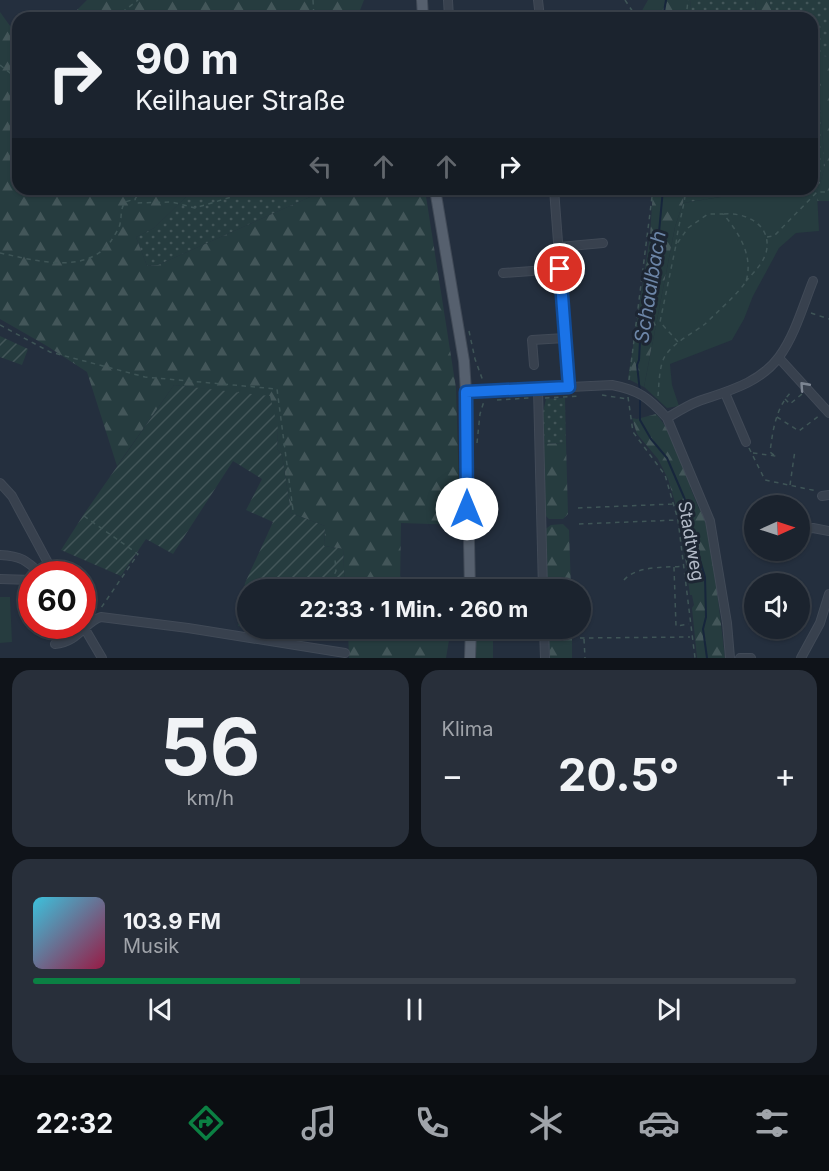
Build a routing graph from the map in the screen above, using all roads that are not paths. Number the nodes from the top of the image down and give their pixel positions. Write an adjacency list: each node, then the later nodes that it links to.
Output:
1 (436, 195): 12 (main road)
2 (555, 195): 4 (street)
3 (603, 243): 4 (street)
4 (559, 247): 5 (street)
5 (560, 269): 6 (street); 8 (street)
6 (503, 273)
7 (813, 281): 9 (street)
8 (565, 338): 10 (street); 11 (street)
9 (779, 358): 14 (street); 15 (street, one-way to 9)
10 (534, 365)
11 (569, 387): 13 (street); 16 (street)
12 (466, 392): 13 (street); 25 (main road)
13 (538, 393): 26 (street)
14 (725, 393): 16 (street); 17 (street)
15 (828, 412)
16 (667, 418): 39 (street)
17 (746, 442)
18 (0, 483): 23 (street)
19 (810, 528): 20 (street)
20 (829, 531)
21 (0, 555): 22 (street)
22 (27, 561)
23 (47, 561)
24 (0, 579): 27 (street)
25 (470, 579)
26 (543, 579)
27 (18, 580)
28 (829, 594): 42 (street)
29 (96, 619): 35 (street)
30 (70, 639): 34 (street)
31 (91, 639): 36 (street)
32 (471, 639): 37 (main road)
33 (544, 639): 38 (street)
34 (55, 644)
35 (345, 653)
36 (102, 658)
37 (470, 658)
38 (545, 658)
39 (730, 658)
40 (740, 658): 41 (street)
41 (751, 658)
42 (801, 658)

